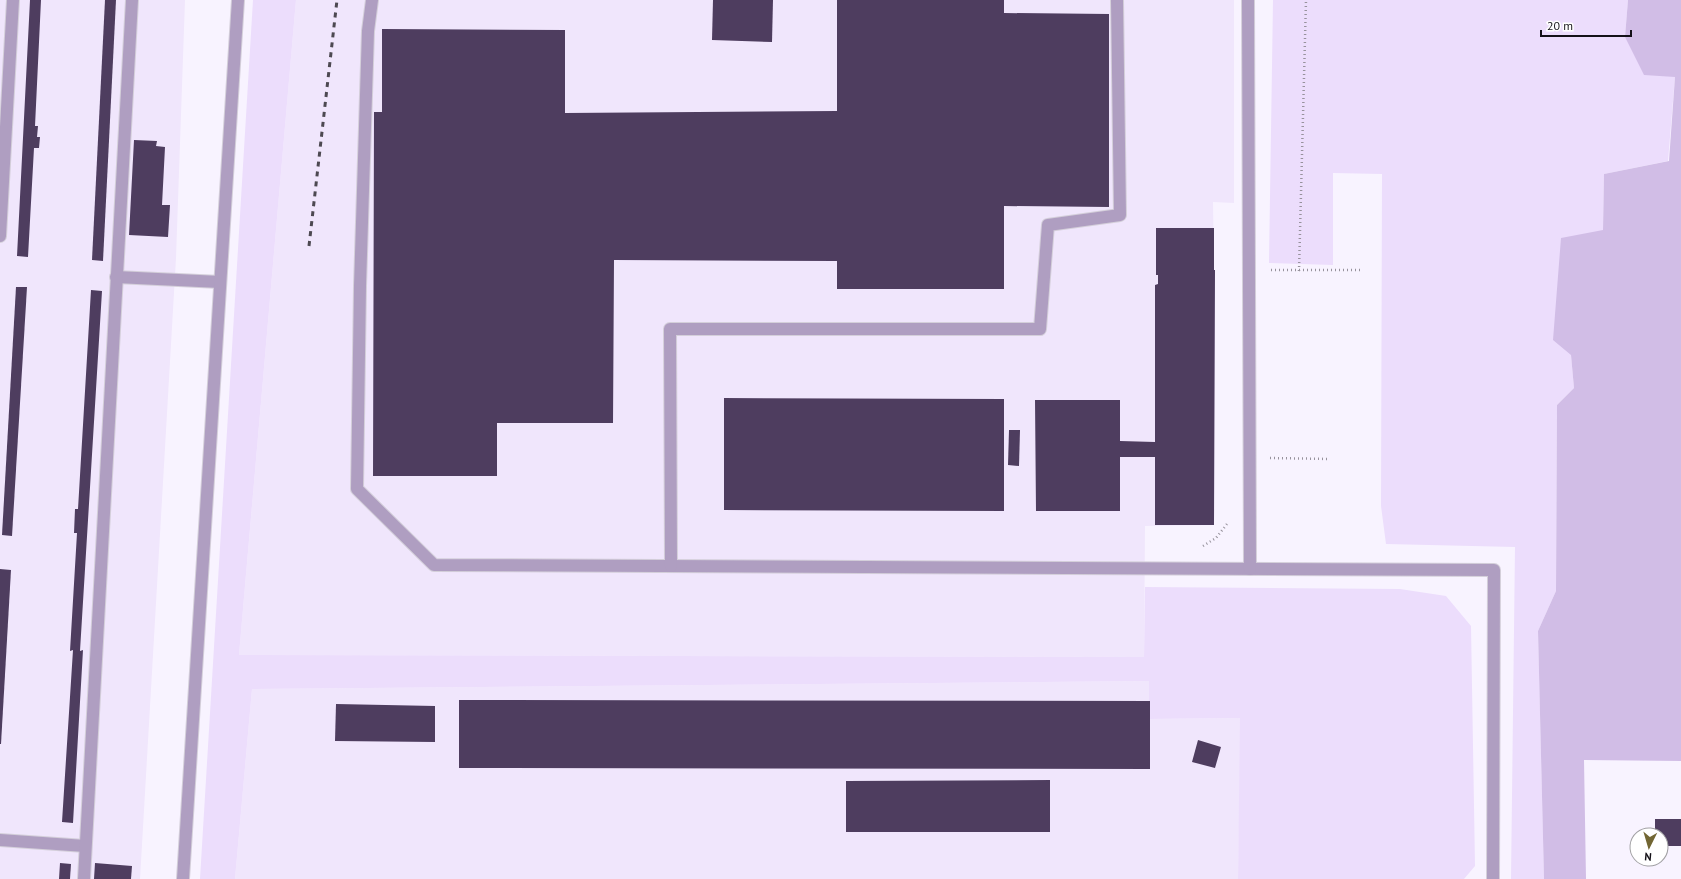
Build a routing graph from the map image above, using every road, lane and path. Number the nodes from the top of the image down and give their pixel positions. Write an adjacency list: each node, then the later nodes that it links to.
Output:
1 (12, 0): 8 (lane)
2 (132, 0): 12 (lane)
3 (238, 0): 13 (lane)
4 (372, 0): 18 (lane)
5 (1117, 0): 18 (lane)
6 (1248, 0): 19 (lane)
7 (1306, 0): 11 (path)
8 (0, 236)
9 (1266, 270): 11 (path)
10 (1360, 270): 11 (path)
11 (1299, 271)
12 (116, 277): 13 (lane); 21 (lane)
13 (220, 282): 23 (lane)
14 (1266, 458): 15 (path)
15 (1330, 459)
16 (1229, 519): 17 (path)
17 (1197, 548)
18 (671, 566): 19 (lane)
19 (1250, 569): 24 (lane)
20 (0, 840): 21 (lane)
21 (85, 846): 22 (lane)
22 (84, 879)
23 (183, 879)
24 (1493, 879)

